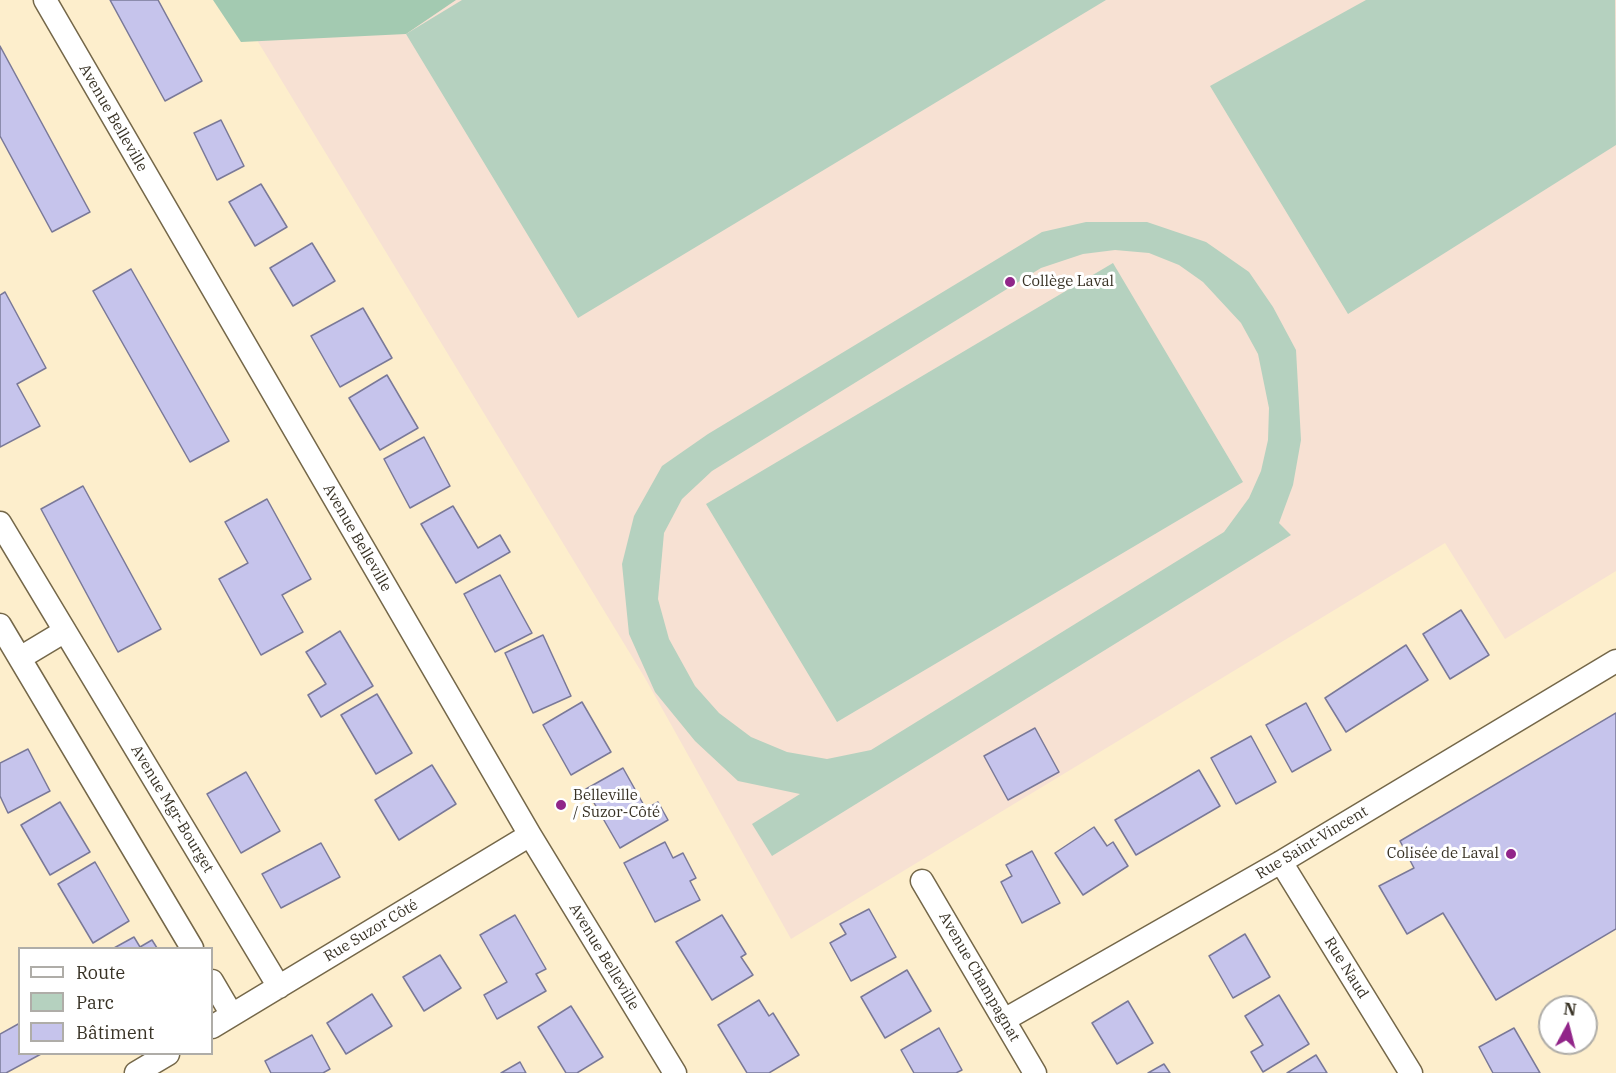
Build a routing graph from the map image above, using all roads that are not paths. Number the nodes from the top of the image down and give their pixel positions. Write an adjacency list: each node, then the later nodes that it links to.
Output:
1 (45, 0): 7 (street, Avenue Belleville)
2 (0, 523): 4 (street, Avenue Mgr-Bourget)
3 (0, 625): 5 (street)
4 (65, 631): 5 (street); 12 (street, Avenue Mgr-Bourget)
5 (20, 658): 10 (street)
6 (1616, 661): 8 (street, Rue Saint-Vincent)
7 (530, 835): 12 (street, Rue Suzor Côté); 18 (street, Avenue Belleville)
8 (1281, 862): 14 (street, Rue Saint-Vincent); 20 (street, Rue Naud)
9 (922, 881): 14 (street, Avenue Champagnat)
10 (191, 947)
11 (213, 983): 13 (street)
12 (279, 987): 13 (street, Rue Suzor Côté)
13 (232, 1015): 15 (street, Rue Suzor Côté)
14 (1004, 1020): 19 (street, Avenue Champagnat)
15 (213, 1026)
16 (165, 1055): 17 (street)
17 (136, 1073)
18 (675, 1073)
19 (1035, 1073)
20 (1411, 1073)

